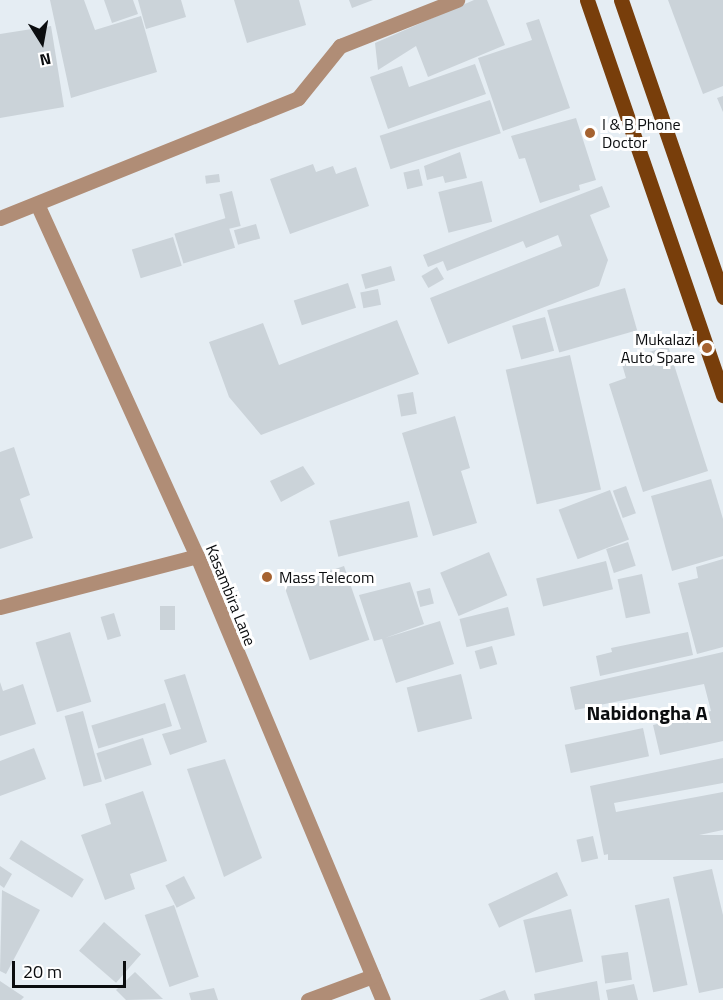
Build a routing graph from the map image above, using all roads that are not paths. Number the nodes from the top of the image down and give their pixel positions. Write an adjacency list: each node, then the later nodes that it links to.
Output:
1 (457, 0): 4 (street)
2 (587, 0): 7 (main road)
3 (621, 0): 6 (main road)
4 (38, 206): 5 (street); 8 (street, Kasambira Lane)
5 (0, 218)
6 (723, 297)
7 (723, 395)
8 (196, 556): 9 (street); 10 (street, Kasambira Lane)
9 (0, 607)
10 (374, 976): 11 (street); 12 (street, Kasambira Lane)
11 (308, 1000)
12 (383, 1000)

